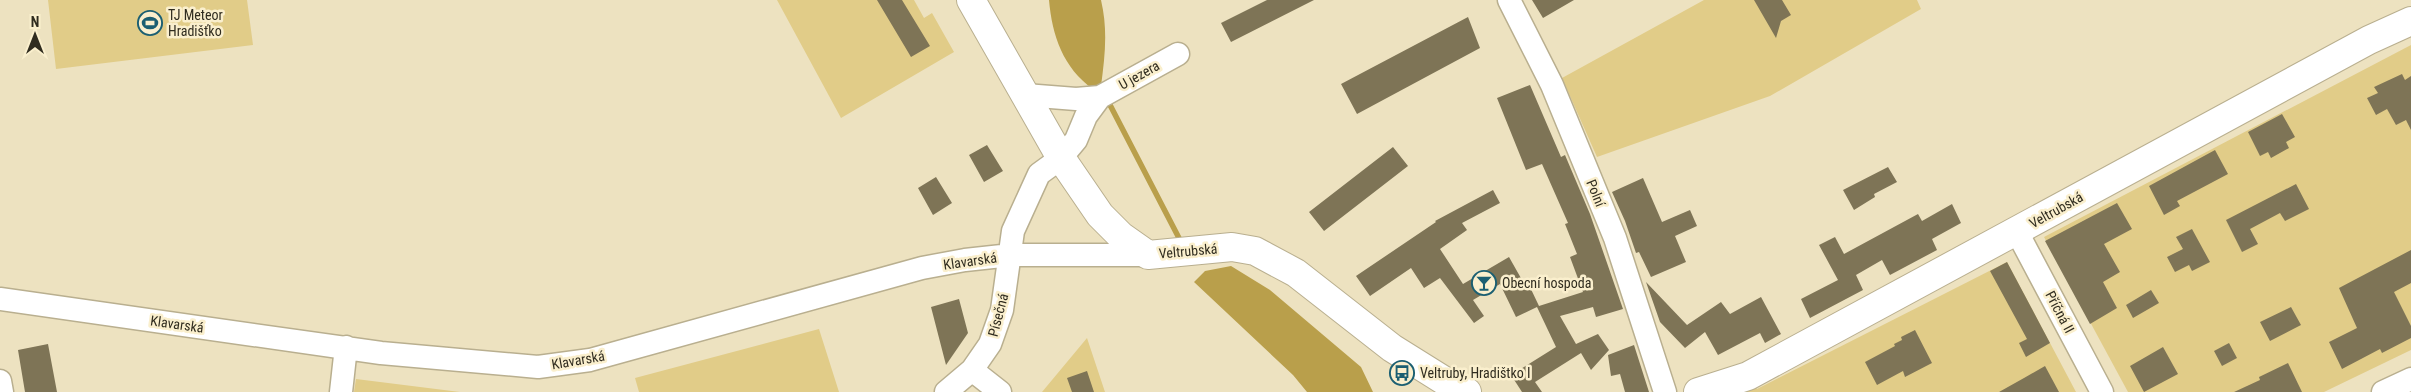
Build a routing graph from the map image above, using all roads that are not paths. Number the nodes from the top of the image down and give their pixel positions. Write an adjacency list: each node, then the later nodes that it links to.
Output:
1 (971, 0): 5 (street, Veltrubská)
2 (1509, 0): 21 (street, Polní)
3 (2411, 21): 8 (street, Veltrubská)
4 (1178, 54): 6 (street, U jezera)
5 (1025, 95): 6 (street, U jezera); 7 (street, Veltrubská)
6 (1100, 97): 7 (street, U jezera)
7 (1061, 158): 9 (street, Veltrubská); 10 (street, Písečná)
8 (2017, 232): 22 (street, Veltrubská); 23 (street, Příčná II)
9 (1148, 254): 10 (street, Klavarská); 20 (street, Veltrubská)
10 (1011, 255): 12 (street, Klavarská); 13 (street, Písečná)
11 (0, 299): 12 (street, Klavarská)
12 (346, 347): 17 (street)
13 (972, 370): 18 (street, Písečná); 19 (street)
14 (2411, 380): 24 (street)
15 (0, 381): 16 (street)
16 (2, 392)
17 (341, 392)
18 (946, 392)
19 (1000, 392)
20 (1467, 392)
21 (1665, 392)
22 (1698, 392)
23 (2102, 392)
24 (2384, 392)

